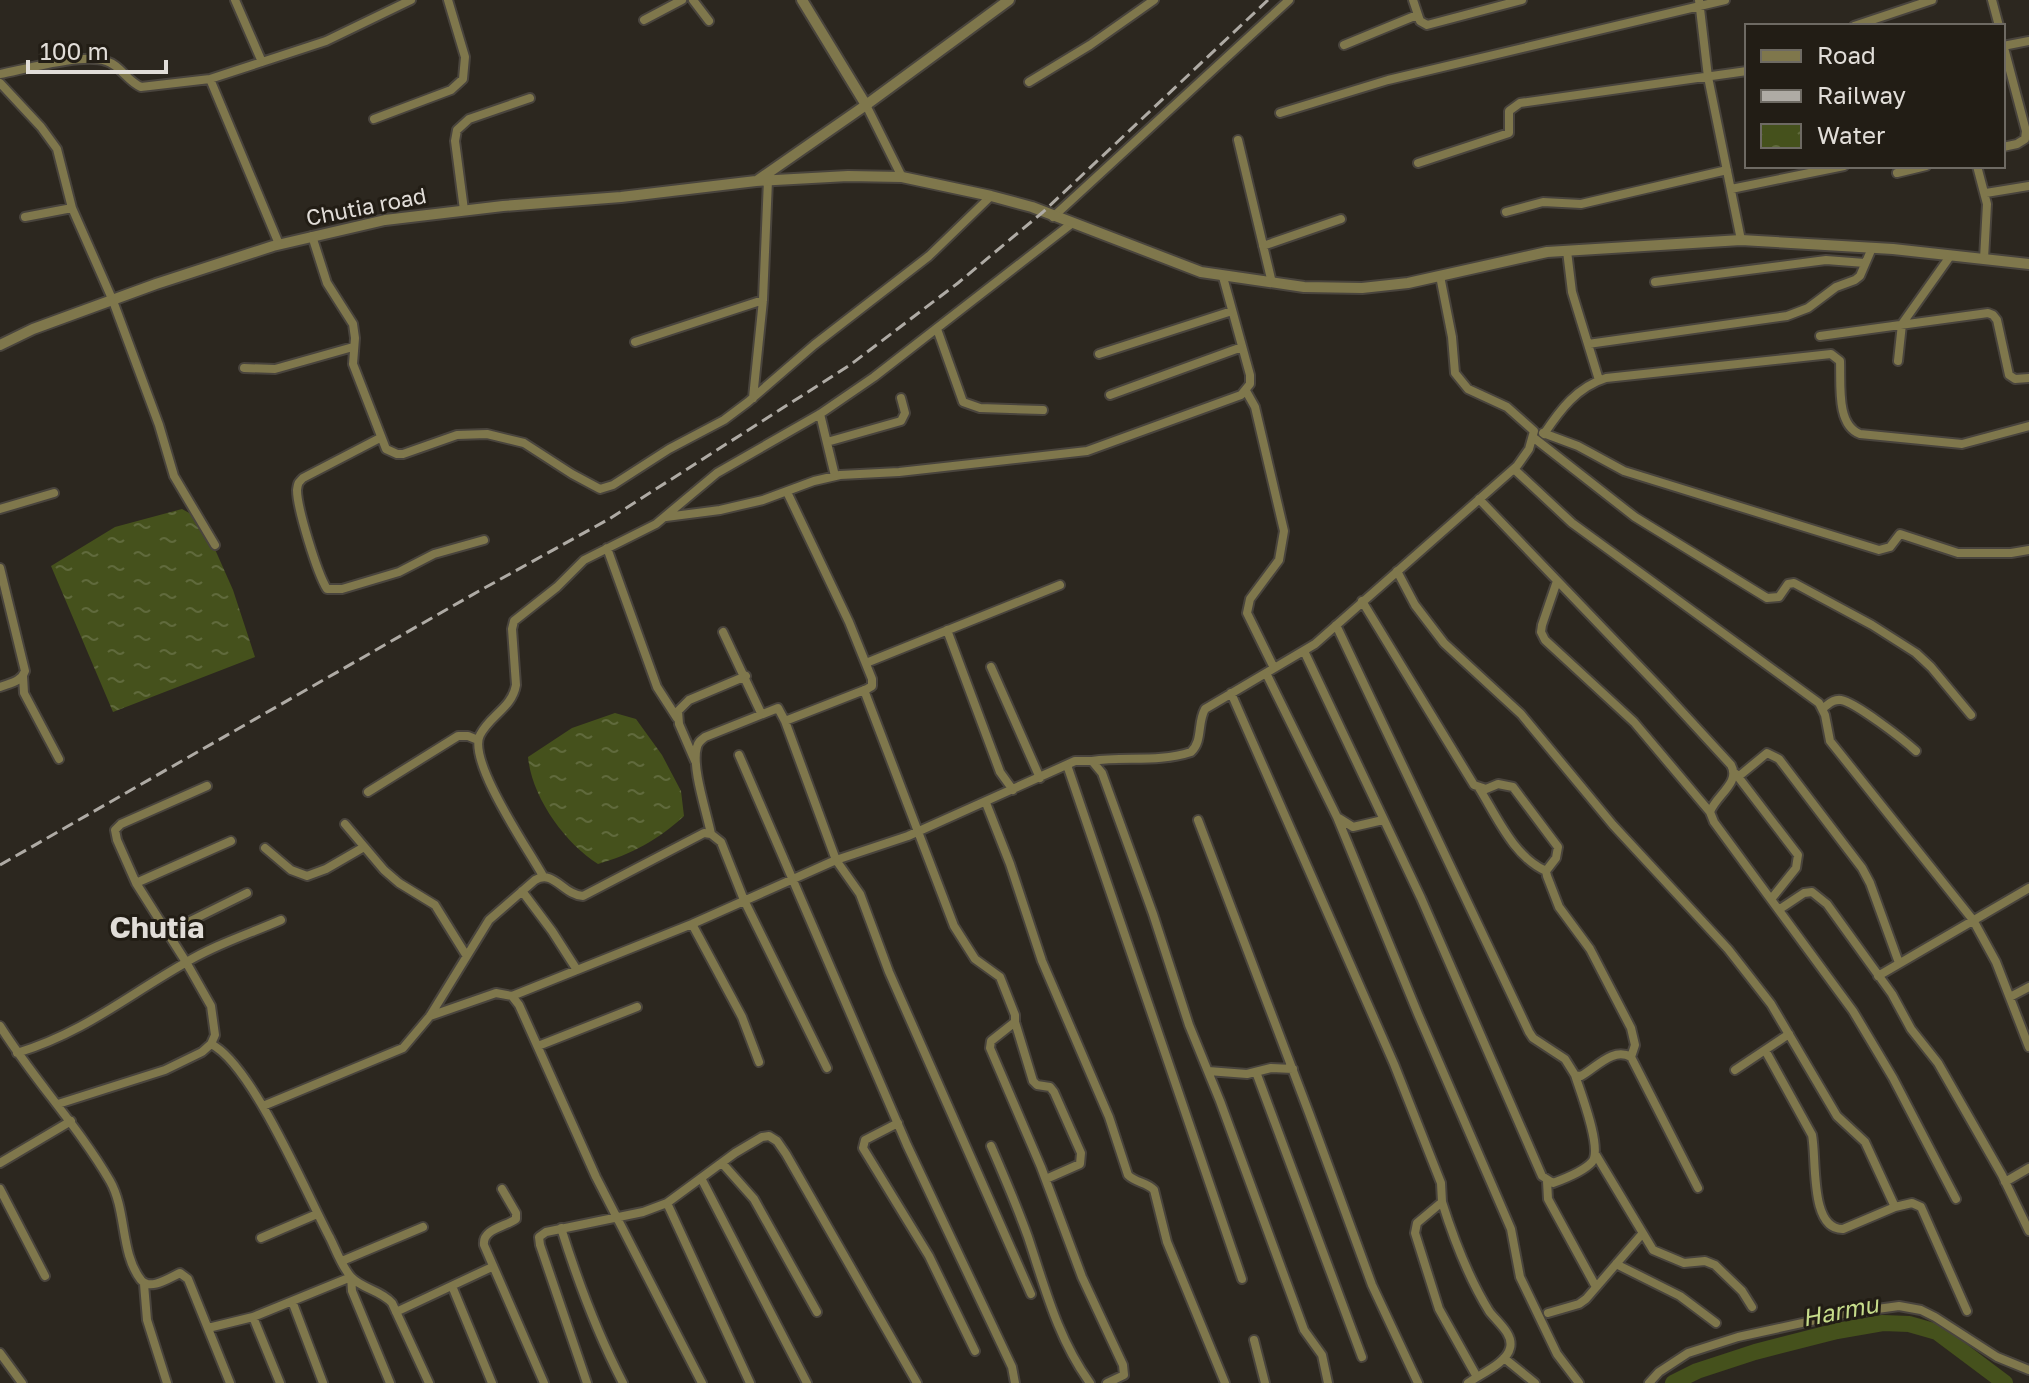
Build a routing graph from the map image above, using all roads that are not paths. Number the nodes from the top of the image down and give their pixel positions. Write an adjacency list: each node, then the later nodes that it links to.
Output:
1 (235, 0): 25 (street)
2 (411, 0): 25 (street)
3 (448, 0): 35 (street)
4 (682, 0): 17 (street)
5 (693, 0): 18 (street)
6 (802, 0): 33 (street)
7 (1009, 0): 33 (street)
8 (1154, 0): 30 (street)
9 (1289, 0): 54 (street)
10 (1413, 0): 16 (street)
11 (1522, 0): 16 (street)
12 (1725, 0): 15 (street)
13 (1932, 0): 19 (street)
14 (1992, 0): 20 (street)
15 (1700, 3): 28 (street); 34 (street)
16 (1417, 15): 22 (street)
17 (644, 20)
18 (709, 21)
19 (1860, 24)
20 (1998, 24)
21 (2029, 41): 23 (street)
22 (1344, 45)
23 (2005, 45)
24 (2005, 52): 37 (street)
25 (262, 62): 29 (street)
26 (1745, 71): 28 (street)
27 (0, 74): 29 (street)
28 (1708, 77): 38 (street); 42 (street)
29 (210, 79): 59 (street)
30 (1029, 82)
31 (0, 83): 50 (street)
32 (530, 98): 51 (street)
33 (866, 105): 44 (street); 45 (street)
34 (1280, 113)
35 (374, 119)
36 (1238, 140): 60 (street)
37 (2005, 147)
38 (1418, 163)
39 (1834, 168): 47 (street)
40 (1918, 168): 43 (street)
41 (1978, 168): 48 (street)
42 (1727, 170): 47 (street); 52 (street)
43 (1897, 173)
44 (902, 177): 45 (street, Chutia road); 49 (street, Chutia road)
45 (762, 180): 51 (street, Chutia road); 71 (street)
46 (2029, 186): 48 (street)
47 (1731, 189): 58 (street)
48 (1986, 193): 64 (street)
49 (991, 196): 54 (street, Chutia road); 89 (street)
50 (72, 208): 53 (street); 72 (street)
51 (464, 210): 57 (street, Chutia road)
52 (1506, 212)
53 (25, 217)
54 (1053, 217): 56 (street, Chutia road)
55 (1341, 219): 60 (street)
56 (1071, 224): 68 (street, Chutia road); 75 (street)
57 (312, 236): 59 (street, Chutia road); 80 (street)
58 (1741, 240): 61 (street, Chutia road); 62 (street, Chutia road)
59 (279, 244): 72 (street, Chutia road)
60 (1263, 246): 70 (street)
61 (1872, 248): 63 (street, Chutia road); 65 (street)
62 (1567, 251): 67 (street, Chutia road); 78 (street)
63 (1951, 255): 64 (street, Chutia road); 74 (street)
64 (1984, 259): 66 (street, Chutia road)
65 (1865, 263): 69 (street); 78 (street)
66 (2029, 264)
67 (1440, 276): 70 (street, Chutia road); 94 (street)
68 (1223, 277): 70 (street, Chutia road); 73 (street)
69 (1655, 282)
70 (1272, 283)
71 (763, 300): 77 (street); 89 (street)
72 (113, 301): 79 (street, Chutia road); 106 (street)
73 (1232, 311): 81 (street); 82 (street)
74 (1902, 324): 76 (street); 83 (street); 85 (street)
75 (937, 329): 91 (street); 92 (street)
76 (1820, 336)
77 (635, 342)
78 (1588, 344): 86 (street)
79 (0, 345)
80 (353, 347): 84 (street); 96 (street)
81 (1242, 347): 87 (street); 88 (street)
82 (1099, 354)
83 (1898, 361)
84 (244, 368)
85 (2029, 378)
86 (1599, 380): 93 (street); 95 (street)
87 (1246, 391): 99 (street); 120 (street)
88 (1110, 395)
89 (753, 398): 96 (street)
90 (901, 398): 97 (street)
91 (1043, 410)
92 (820, 414): 97 (street); 104 (street)
93 (2029, 426)
94 (1534, 434): 95 (street); 98 (street); 128 (street)
95 (1544, 434): 108 (street)
96 (380, 438): 105 (street)
97 (827, 442): 99 (street)
98 (1514, 469): 102 (street); 126 (street)
99 (835, 476): 100 (street)
100 (787, 492): 104 (street); 118 (street)
101 (54, 493): 103 (street)
102 (1479, 499): 110 (street); 111 (street)
103 (0, 509)
104 (665, 518): 107 (street)
105 (484, 540)
106 (215, 545)
107 (607, 548): 129 (street); 131 (street)
108 (2029, 550)
109 (0, 568): 121 (street)
110 (1397, 571): 113 (street); 183 (street)
111 (1557, 581): 138 (street); 145 (street)
112 (1060, 585): 115 (street)
113 (1362, 601): 114 (street); 141 (street)
114 (1336, 625): 117 (street); 196 (street)
115 (947, 630): 118 (street); 142 (street)
116 (723, 632): 122 (street)
117 (1304, 651): 120 (street); 148 (street)
118 (866, 663): 124 (street)
119 (991, 667): 139 (street)
120 (1270, 670): 125 (street); 146 (street)
121 (23, 676): 123 (street); 134 (street)
122 (746, 676): 127 (street); 129 (street)
123 (0, 687)
124 (864, 690): 130 (street); 150 (street)
125 (1231, 693): 135 (street); 214 (street)
126 (1823, 708): 132 (street); 167 (street)
127 (761, 713): 130 (street); 137 (street)
128 (1971, 715)
129 (677, 718): 137 (street)
130 (785, 721): 155 (street)
131 (478, 740): 143 (street); 157 (street)
132 (1916, 751)
133 (739, 755): 158 (street)
134 (59, 759)
135 (1092, 761): 136 (street); 194 (street)
136 (1067, 765): 139 (street); 229 (street)
137 (697, 766): 151 (street)
138 (1737, 775): 145 (street); 163 (street); 172 (street)
139 (1040, 778): 142 (street)
140 (207, 786): 159 (street)
141 (1479, 788): 156 (street); 156 (street)
142 (1013, 790): 144 (street)
143 (368, 792)
144 (986, 803): 150 (street); 270 (street)
145 (1710, 812): 163 (street)
146 (1337, 817): 148 (street); 276 (street)
147 (1198, 820): 192 (street)
148 (1383, 820): 208 (street)
149 (345, 824): 153 (street)
150 (920, 831): 155 (street); 180 (street)
151 (711, 834): 157 (street); 164 (street)
152 (231, 841): 159 (street)
153 (364, 847): 154 (street); 170 (street)
154 (265, 848)
155 (836, 860): 158 (street); 233 (street)
156 (1546, 871): 189 (street)
157 (543, 876): 161 (street)
158 (793, 879): 164 (street); 200 (street)
159 (136, 883): 169 (street)
160 (2029, 888): 167 (street)
161 (522, 891): 170 (street); 173 (street)
162 (247, 893): 169 (street)
163 (1772, 898): 165 (street)
164 (744, 900): 168 (street); 191 (street)
165 (1780, 909): 174 (street); 213 (street)
166 (281, 920): 171 (street)
167 (1973, 920): 172 (street); 177 (street)
168 (692, 924): 173 (street); 190 (street)
169 (166, 933): 171 (street)
170 (466, 955): 179 (street)
171 (186, 962): 184 (street); 188 (street)
172 (1899, 963): 174 (street)
173 (577, 970): 176 (street)
174 (1878, 976): 209 (street)
175 (2029, 987): 177 (street)
176 (512, 996): 179 (street); 185 (street)
177 (2010, 997): 182 (street)
178 (637, 1007): 185 (street)
179 (430, 1016): 198 (street)
180 (1015, 1022): 207 (street); 207 (street)
181 (0, 1026): 188 (street)
182 (2026, 1028): 186 (street)
183 (1789, 1034): 187 (street); 216 (street)
184 (211, 1044): 197 (street); 198 (street)
185 (538, 1046): 218 (street)
186 (2029, 1047)
187 (1765, 1050): 193 (street); 216 (street)
188 (17, 1053): 197 (street)
189 (1631, 1057): 196 (street); 210 (street)
190 (759, 1062)
191 (827, 1068)
192 (1293, 1069): 195 (street); 273 (street)
193 (1735, 1070)
194 (1208, 1071): 195 (street); 272 (street)
195 (1256, 1072): 246 (street)
196 (1575, 1075): 202 (street)
197 (58, 1104): 199 (street)
198 (263, 1106): 217 (street)
199 (71, 1121): 203 (street); 230 (street)
200 (898, 1123): 244 (street); 266 (street)
201 (991, 1146): 267 (street)
202 (1596, 1155): 208 (street); 222 (street)
203 (0, 1163)
204 (722, 1163): 206 (street); 238 (street); 265 (street)
205 (2029, 1168): 209 (street)
206 (701, 1178): 215 (street); 264 (street)
207 (1046, 1179): 249 (street)
208 (1547, 1181): 232 (street)
209 (2005, 1182): 221 (street)
210 (1698, 1188)
211 (0, 1189): 227 (street)
212 (502, 1189): 226 (street)
213 (1956, 1199)
214 (1442, 1202): 247 (street); 250 (street)
215 (667, 1203): 218 (street); 263 (street)
216 (1895, 1207): 236 (street)
217 (317, 1214): 223 (street); 224 (street)
218 (618, 1217): 220 (street); 262 (street)
219 (423, 1227): 224 (street)
220 (561, 1228): 260 (street); 261 (street)
221 (2029, 1231)
222 (1642, 1234): 225 (street); 235 (street)
223 (261, 1238)
224 (342, 1261): 228 (street)
225 (1616, 1264): 232 (street); 241 (street)
226 (492, 1267): 231 (street); 259 (street)
227 (45, 1276)
228 (351, 1277): 234 (street); 237 (street); 256 (street)
229 (1242, 1279)
230 (144, 1284): 242 (street); 252 (street)
231 (452, 1286): 237 (street); 258 (street)
232 (1596, 1287): 239 (street)
233 (1031, 1294)
234 (292, 1301): 240 (street); 255 (street)
235 (1752, 1307)
236 (1967, 1311)
237 (396, 1312): 257 (street)
238 (817, 1312)
239 (1548, 1313)
240 (253, 1317): 242 (street); 254 (street)
241 (1716, 1323)
242 (208, 1328): 253 (street)
243 (1254, 1340): 271 (street)
244 (975, 1351)
245 (0, 1353): 251 (street)
246 (1362, 1357)
247 (1504, 1358): 250 (street); 275 (street)
248 (2029, 1370): 277 (street)
249 (1125, 1371): 268 (street); 269 (street)
250 (1477, 1377): 274 (street)
251 (22, 1383)
252 (167, 1383)
253 (230, 1383)
254 (280, 1383)
255 (323, 1383)
256 (390, 1383)
257 (429, 1383)
258 (492, 1383)
259 (544, 1383)
260 (587, 1383)
261 (623, 1383)
262 (702, 1383)
263 (750, 1383)
264 (807, 1383)
265 (917, 1383)
266 (1015, 1383)
267 (1090, 1383)
268 (1107, 1383)
269 (1131, 1383)
270 (1225, 1383)
271 (1265, 1383)
272 (1328, 1383)
273 (1418, 1383)
274 (1468, 1383)
275 (1535, 1383)
276 (1579, 1383)
277 (1649, 1383)

